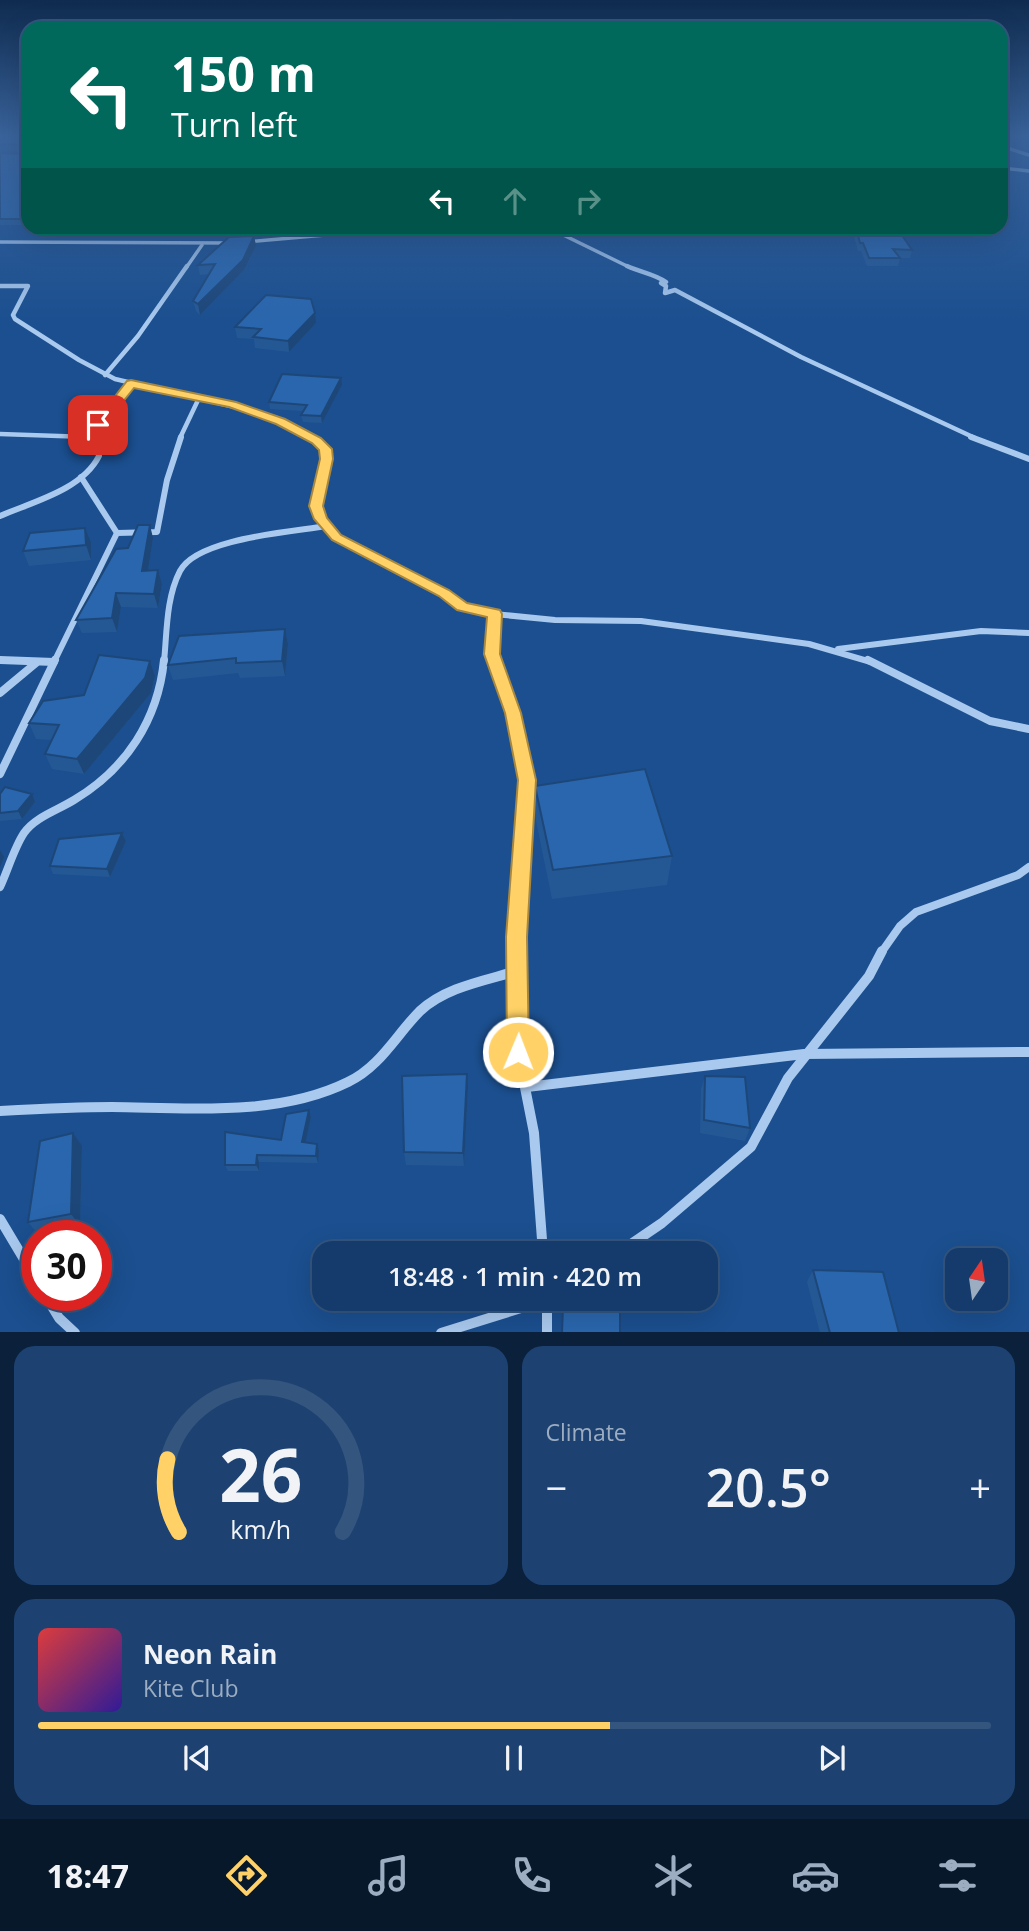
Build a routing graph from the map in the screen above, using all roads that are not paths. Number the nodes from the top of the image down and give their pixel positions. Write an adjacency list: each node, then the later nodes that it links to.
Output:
1 (321, 235): 4 (street)
2 (563, 235): 11 (street)
3 (0, 242): 4 (street)
4 (202, 245): 6 (street)
5 (0, 286): 6 (street)
6 (105, 375): 7 (street)
7 (131, 384): 8 (street); 10 (street)
8 (199, 398): 14 (street); 15 (street)
9 (0, 433): 10 (street)
10 (88, 437): 12 (street)
11 (1029, 459)
12 (81, 477): 13 (street); 15 (street)
13 (0, 516)
14 (327, 526): 16 (street); 26 (street)
15 (117, 533): 21 (street)
16 (494, 614): 18 (street); 27 (street)
17 (1029, 633): 18 (street)
18 (834, 650): 23 (street)
19 (0, 660): 20 (street)
20 (37, 662): 21 (street); 22 (street)
21 (54, 662): 24 (street)
22 (0, 693)
23 (1029, 729)
24 (0, 774)
25 (1029, 867): 29 (street)
26 (0, 887)
27 (517, 971): 30 (street); 31 (street)
28 (1029, 1052): 29 (street)
29 (804, 1055): 30 (street); 34 (street)
30 (527, 1087): 33 (street)
31 (0, 1111)
32 (0, 1219): 35 (street)
33 (542, 1241)
34 (636, 1241)
35 (21, 1254)
36 (55, 1311): 39 (street)
37 (512, 1311): 40 (street)
38 (548, 1311): 41 (street)
39 (75, 1332)
40 (441, 1332)
41 (547, 1332)

